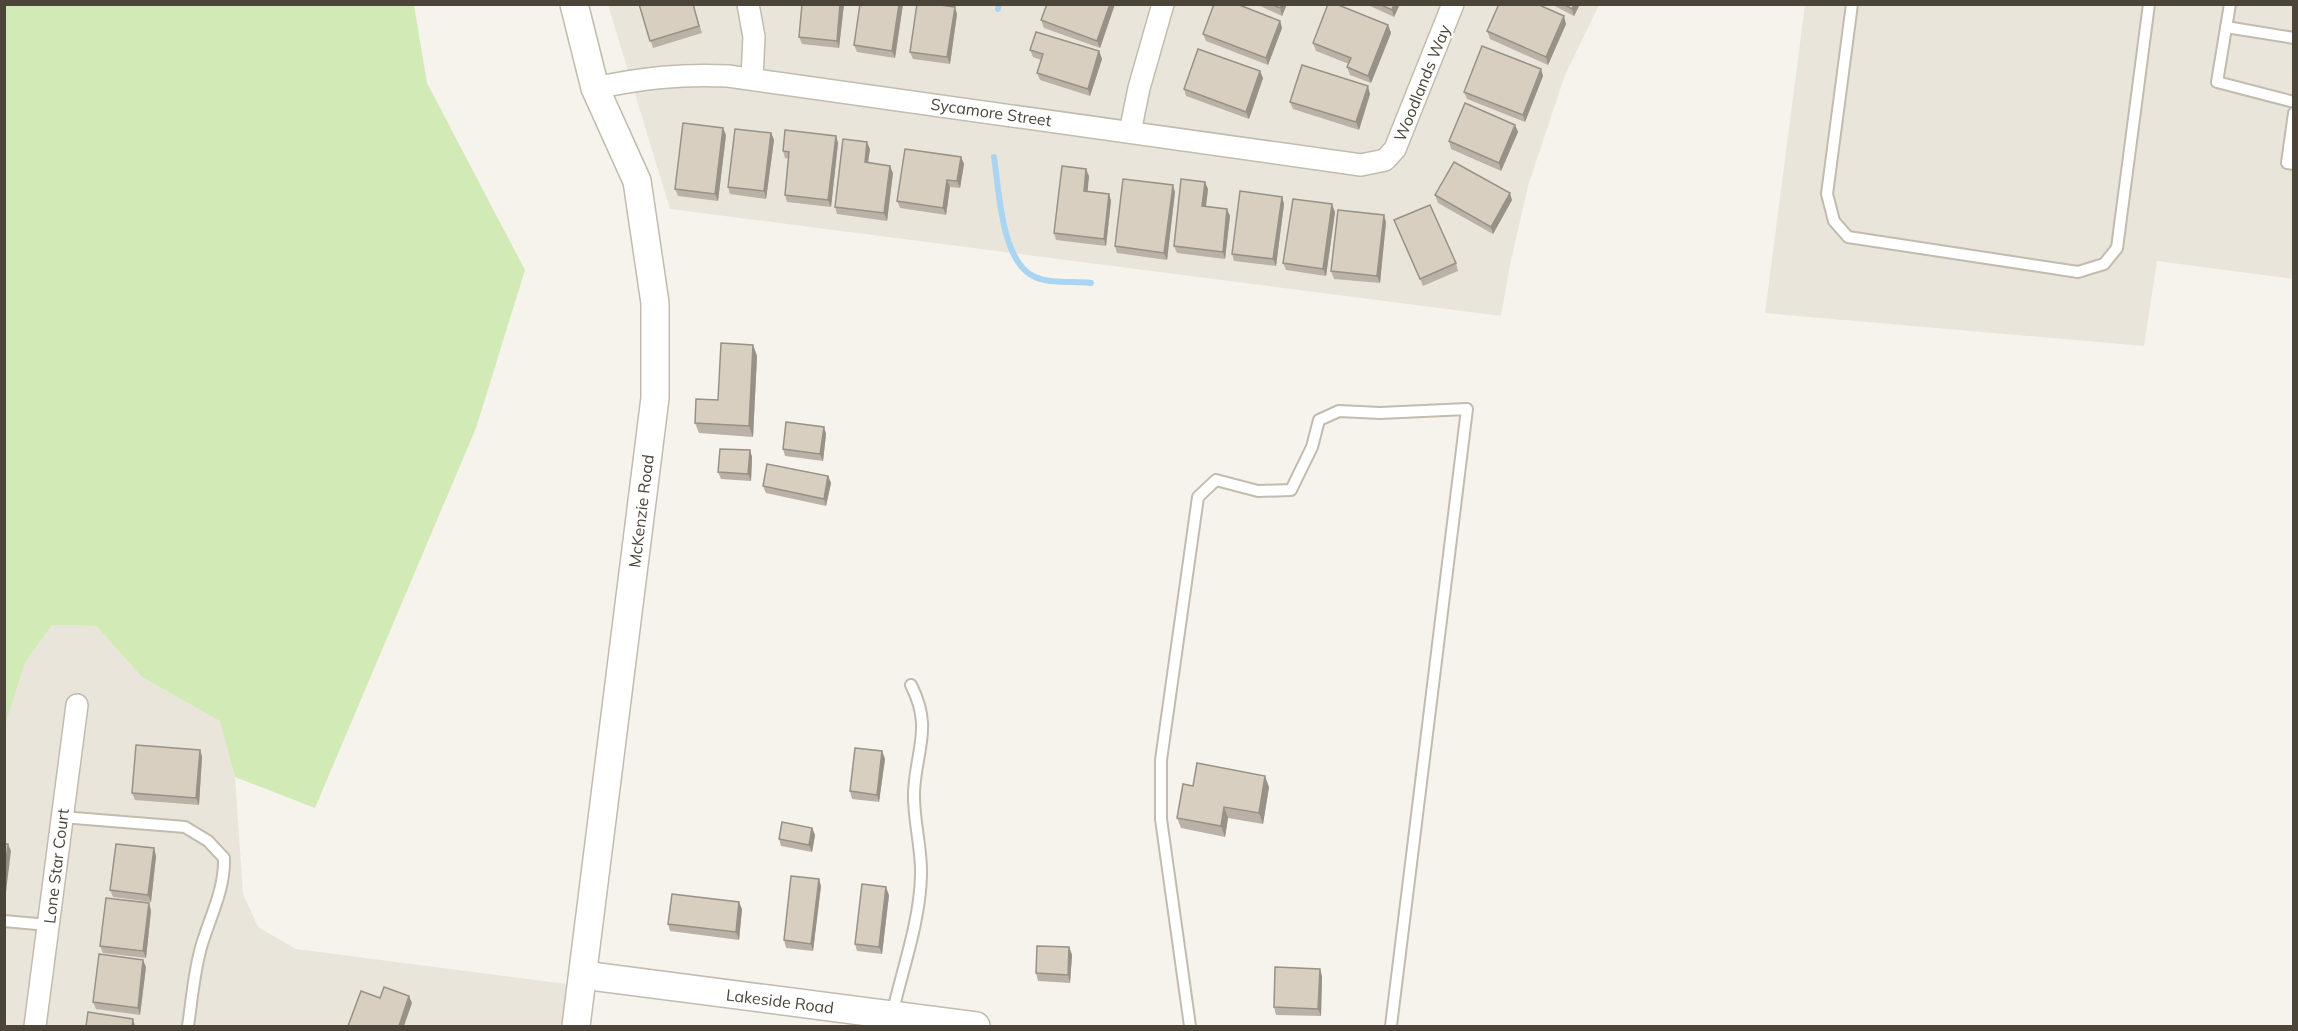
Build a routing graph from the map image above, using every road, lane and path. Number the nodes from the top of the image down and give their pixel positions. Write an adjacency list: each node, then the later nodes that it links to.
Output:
1 (574, 4): 11 (street, McKenzie Road)
2 (748, 4): 10 (street)
3 (1162, 4): 14 (street)
4 (1453, 4): 15 (street, Woodlands Way)
5 (1852, 4): 6 (lane)
6 (2149, 4)
7 (2230, 4): 8 (lane)
8 (2226, 27): 9 (lane); 12 (lane)
9 (2294, 38)
10 (752, 78): 11 (street, Sycamore Street); 14 (street, Sycamore Street)
11 (595, 88): 22 (street, McKenzie Road)
12 (2294, 102)
13 (2294, 113): 16 (lane)
14 (1130, 132): 15 (street, Sycamore Street)
15 (1386, 160)
16 (2294, 164)
17 (911, 685): 23 (lane)
18 (77, 705): 19 (street, Lone Star Court)
19 (63, 817): 21 (street, Lone Star Court); 25 (lane)
20 (4, 921): 21 (lane)
21 (48, 925): 24 (street, Lone Star Court)
22 (583, 975): 23 (street, Lakeside Road); 26 (street, McKenzie Road)
23 (892, 1016): 27 (street, Lakeside Road)
24 (35, 1026)
25 (188, 1026)
26 (576, 1026)
27 (976, 1026)
28 (1190, 1026): 29 (lane)
29 (1392, 1026)

